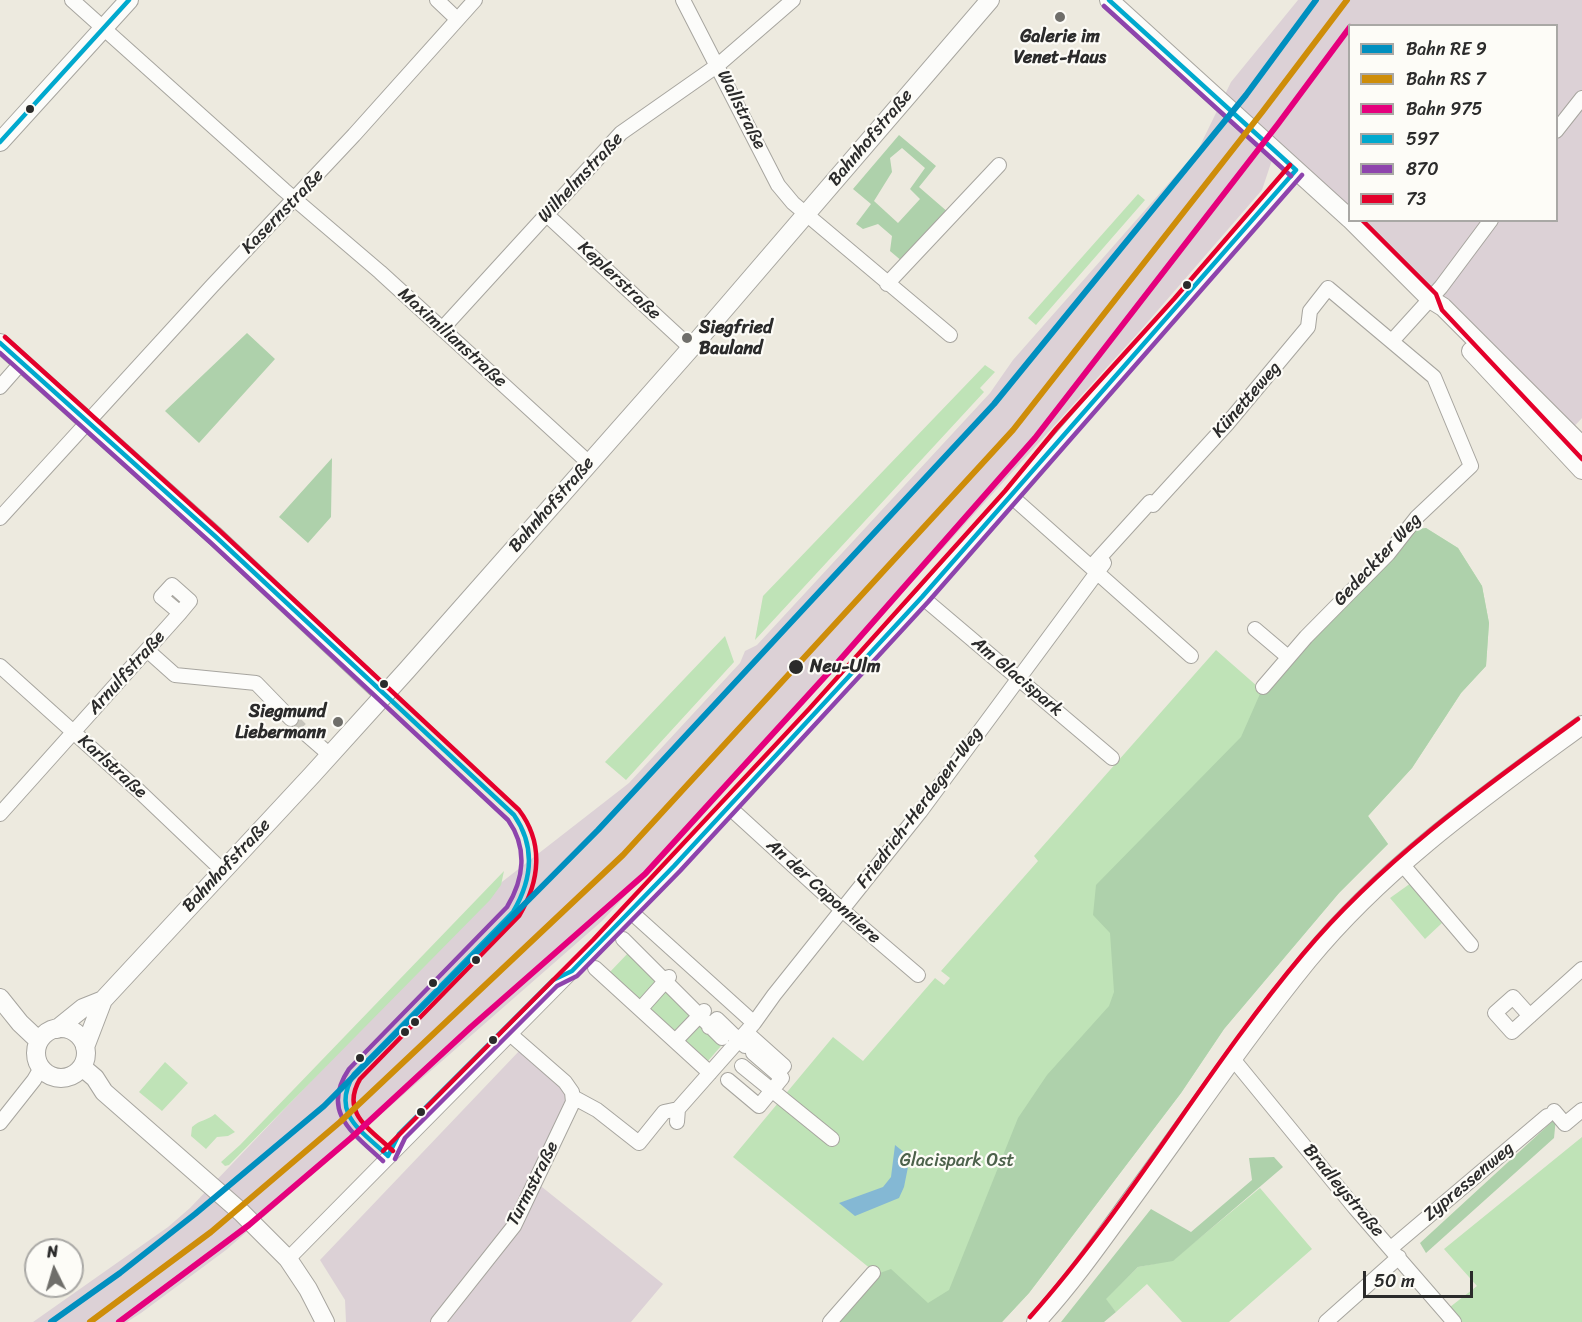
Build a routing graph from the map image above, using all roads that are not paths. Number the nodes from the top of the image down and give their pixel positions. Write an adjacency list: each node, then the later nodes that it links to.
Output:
1 (72, 0): 10 (street, Maximilianstraße)
2 (129, 0): 10 (street)
3 (437, 0): 9 (street)
4 (475, 0): 9 (street, Kasernstraße)
5 (683, 0): 11 (street, Wallstraße)
6 (793, 0): 11 (street, Wilhelmstraße)
7 (990, 0): 19 (street, Bahnhofstraße)
8 (1109, 0): 16 (street)
9 (458, 19): 17 (street, Kasernstraße)
10 (104, 28): 14 (street); 17 (street, Maximilianstraße)
11 (718, 65): 18 (street, Wilhelmstraße); 19 (street, Wallstraße)
12 (1582, 98): 13 (street)
13 (1558, 130)
14 (0, 142)
15 (999, 165): 23 (street)
16 (1296, 170): 20 (street); 36 (street)
17 (294, 198): 25 (street, Maximilianstraße); 32 (street, Kasernstraße)
18 (547, 215): 25 (street, Wilhelmstraße); 29 (street, Keplerstraße)
19 (806, 216): 23 (street, Wallstraße); 29 (street, Bahnhofstraße)
20 (1348, 218)
21 (1352, 222): 24 (street)
22 (1489, 222): 24 (street)
23 (887, 284): 26 (street, Wallstraße)
24 (1430, 299): 27 (street); 33 (street); 35 (street)
25 (442, 328): 34 (street, Maximilianstraße)
26 (950, 335)
27 (1392, 341): 37 (street, Künetteweg); 45 (street, Gedeckter Weg)
28 (0, 343): 30 (street)
29 (690, 348): 34 (street, Bahnhofstraße)
30 (22, 362): 31 (street); 32 (street)
31 (0, 387)
32 (88, 421): 38 (street, Kasernstraße); 49 (street)
33 (1582, 446)
34 (589, 463): 49 (street, Bahnhofstraße)
35 (1582, 470)
36 (1011, 496): 39 (street); 40 (street)
37 (1153, 505): 39 (street, Künetteweg); 39 (street, Künetteweg)
38 (0, 518)
39 (1094, 569): 44 (street); 47 (street, Friedrich-Herdegen-Weg)
40 (922, 597): 47 (street, Am Glacispark); 56 (street)
41 (180, 614): 43 (street, Arnulfstraße)
42 (1255, 629): 45 (street)
43 (147, 651): 50 (street); 52 (street, Arnulfstraße)
44 (1191, 656)
45 (1288, 657): 48 (street, Gedeckter Weg)
46 (0, 666): 52 (street, Karlstraße)
47 (1018, 679): 55 (street, Am Glacispark); 60 (street, Friedrich-Herdegen-Weg)
48 (1263, 687)
49 (384, 695): 54 (street, Bahnhofstraße)
50 (291, 719)
51 (1582, 725): 58 (street)
52 (73, 732): 57 (street, Arnulfstraße); 59 (street, Karlstraße)
53 (308, 735): 54 (street)
54 (330, 756): 59 (street, Bahnhofstraße)
55 (1112, 758)
56 (729, 807): 60 (street, An der Caponniere); 61 (street)
57 (0, 814)
58 (1402, 864): 63 (street); 80 (street)
59 (223, 871): 70 (street, Bahnhofstraße)
60 (842, 910): 67 (street, An der Caponniere); 78 (street, Friedrich-Herdegen-Weg)
61 (630, 911): 64 (street); 76 (street)
62 (623, 939): 68 (street)
63 (1471, 945)
64 (684, 960): 68 (street); 69 (street)
65 (595, 968): 84 (street)
66 (1582, 969): 74 (street)
67 (918, 975)
68 (669, 977): 72 (street); 73 (street)
69 (720, 994): 73 (street); 78 (street)
70 (103, 1000): 75 (street, Bahnhofstraße); 79 (street, Bahnhofstraße)
71 (3, 1002): 75 (street)
72 (644, 1005)
73 (704, 1011): 77 (street); 78 (street)
74 (1530, 1016)
75 (48, 1034): 79 (street); 81 (street)
76 (510, 1034): 86 (street); 91 (street)
77 (679, 1037)
78 (739, 1046): 83 (street); 83 (street); 84 (street, Friedrich-Herdegen-Weg); 85 (street)
79 (85, 1047): 82 (street)
80 (1233, 1059): 90 (street, Bradleystraße); 96 (street)
81 (43, 1070): 82 (street); 88 (street)
82 (79, 1070): 91 (street)
83 (786, 1070): 85 (street)
84 (718, 1074): 85 (street); 86 (street, Friedrich-Herdegen-Weg)
85 (772, 1090): 89 (street)
86 (573, 1097): 94 (street, Turmstraße)
87 (1582, 1110): 90 (street, Zypressenweg)
88 (0, 1123)
89 (832, 1139)
90 (1395, 1253): 97 (street, Zypressenweg); 98 (street, Bradleystraße)
91 (288, 1259): 93 (street)
92 (873, 1273): 95 (street)
93 (325, 1322)
94 (438, 1322)
95 (830, 1322)
96 (1036, 1322)
97 (1326, 1322)
98 (1454, 1322)

